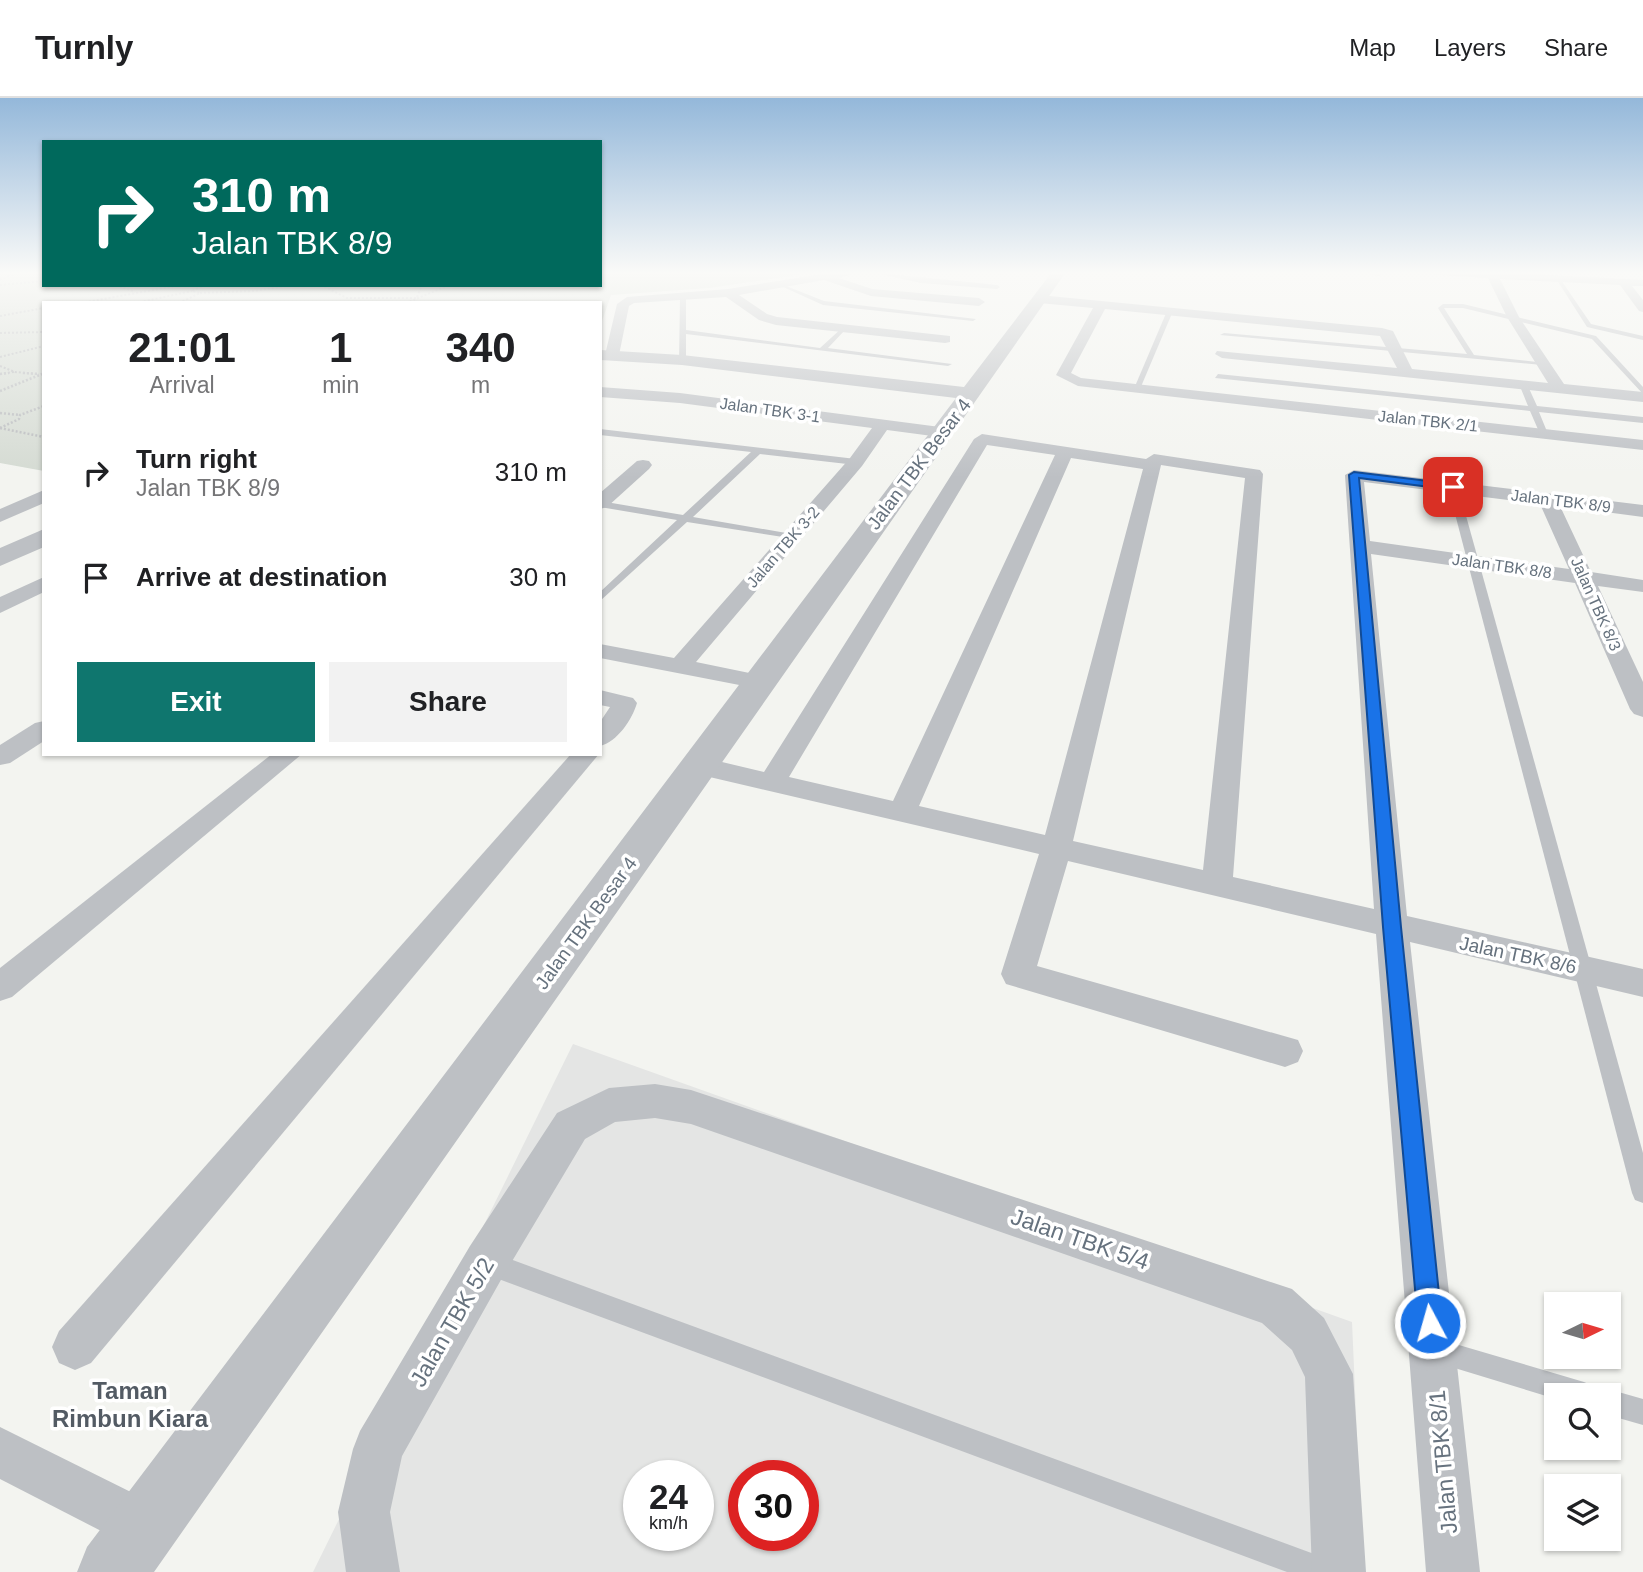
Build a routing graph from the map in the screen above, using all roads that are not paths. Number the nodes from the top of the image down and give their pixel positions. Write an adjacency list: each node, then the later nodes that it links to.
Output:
1 (683, 341): 18 (lane)
2 (751, 341): 13 (lane)
3 (831, 341): 13 (lane)
4 (997, 341): 22 (street, Jalan TBK Besar 4)
5 (1081, 341): 25 (street, Jalan TBK 2/1)
6 (1157, 341): 25 (lane)
7 (1223, 341): 15 (street)
8 (1290, 341): 14 (lane)
9 (1391, 341): 14 (street)
10 (1462, 341): 17 (lane)
11 (1528, 341): 19 (street)
12 (1600, 341): 27 (lane)
13 (822, 350): 22 (lane)
14 (1396, 350): 17 (lane); 20 (street)
15 (1222, 354): 20 (street); 21 (street)
16 (606, 355): 18 (street)
17 (1472, 357): 19 (lane)
18 (682, 360): 22 (street)
19 (1542, 363): 24 (street)
20 (1407, 373): 23 (street)
21 (1218, 376): 28 (street); 29 (lane)
22 (959, 379): 32 (street, Jalan TBK Besar 4)
23 (1523, 384): 24 (street); 29 (lane)
24 (1559, 388): 27 (street)
25 (1136, 389): 28 (street, Jalan TBK 2/1)
26 (602, 392): 31 (street, Jalan TBK 3-1)
27 (1643, 394)
28 (1214, 397): 34 (street, Jalan TBK 2/1)
29 (1534, 408): 30 (lane); 34 (lane)
30 (1643, 420)
31 (882, 426): 32 (street, Jalan TBK 3-1); 38 (street, Jalan TBK 3-2)
32 (940, 432): 64 (street, Jalan TBK Besar 4)
33 (602, 433): 36 (lane)
34 (1544, 434): 35 (street, Jalan TBK 2/1)
35 (1643, 445)
36 (760, 449): 38 (lane); 50 (lane)
37 (1065, 452): 40 (street); 73 (street); 74 (street)
38 (856, 462): 52 (street, Jalan TBK 3-2)
39 (643, 465): 45 (street)
40 (1152, 465): 75 (street); 76 (street)
41 (1354, 475): 42 (street, Jalan TBK 8/9); 54 (street, Jalan TBK 8/1)
42 (1453, 487): 44 (street, Jalan TBK 8/9); 56 (lane)
43 (42, 497): 49 (street)
44 (1547, 499): 47 (street, Jalan TBK 8/9); 57 (street, Jalan TBK 8/3)
45 (602, 502)
46 (602, 504): 50 (lane)
47 (1643, 511)
48 (42, 513): 51 (street)
49 (0, 516)
50 (684, 520): 52 (lane); 60 (lane)
51 (0, 532)
52 (792, 537): 63 (street, Jalan TBK 3-2)
53 (42, 538): 55 (street)
54 (1360, 546): 56 (street, Jalan TBK 8/8); 77 (street, Jalan TBK 8/1)
55 (0, 558)
56 (1473, 562): 57 (street, Jalan TBK 8/8); 78 (lane)
57 (1585, 578): 59 (street, Jalan TBK 8/8); 66 (street, Jalan TBK 8/3)
58 (42, 584): 61 (street)
59 (1643, 586)
60 (602, 596)
61 (0, 606)
62 (602, 651): 63 (street)
63 (680, 666): 64 (street)
64 (760, 682): 72 (street, Jalan TBK Besar 4)
65 (602, 698): 68 (street)
66 (1643, 709)
67 (42, 730): 71 (street)
68 (602, 736)
69 (287, 756): 80 (street)
70 (584, 756): 85 (street)
71 (0, 757)
72 (701, 766): 73 (street, Jalan TBK 8/6); 91 (street, Jalan TBK Besar 4)
73 (771, 782): 74 (street, Jalan TBK 8/6)
74 (902, 813): 75 (street, Jalan TBK 8/6)
75 (1056, 849): 76 (street, Jalan TBK 8/6); 81 (street)
76 (1217, 886): 77 (street, Jalan TBK 8/6)
77 (1392, 927): 78 (street, Jalan TBK 8/6); 86 (street, Jalan TBK 8/1)
78 (1583, 970): 79 (street, Jalan TBK 8/6); 83 (lane)
79 (1643, 984)
80 (0, 987)
81 (1285, 1051)
82 (608, 1105): 84 (street, Jalan TBK 5/2); 95 (street, Jalan TBK 5/4)
83 (1643, 1194)
84 (486, 1262): 93 (street, Jalan TBK 5/2); 94 (lane)
85 (75, 1347)
86 (1433, 1349): 87 (lane); 96 (street, Jalan TBK 8/1)
87 (1545, 1383)
88 (1621, 1406): 89 (lane)
89 (1643, 1412)
90 (0, 1451): 91 (street)
91 (144, 1527): 92 (street, Jalan TBK Besar 4)
92 (112, 1572)
93 (373, 1572)
94 (1325, 1572)
95 (1339, 1572)
96 (1453, 1572)

